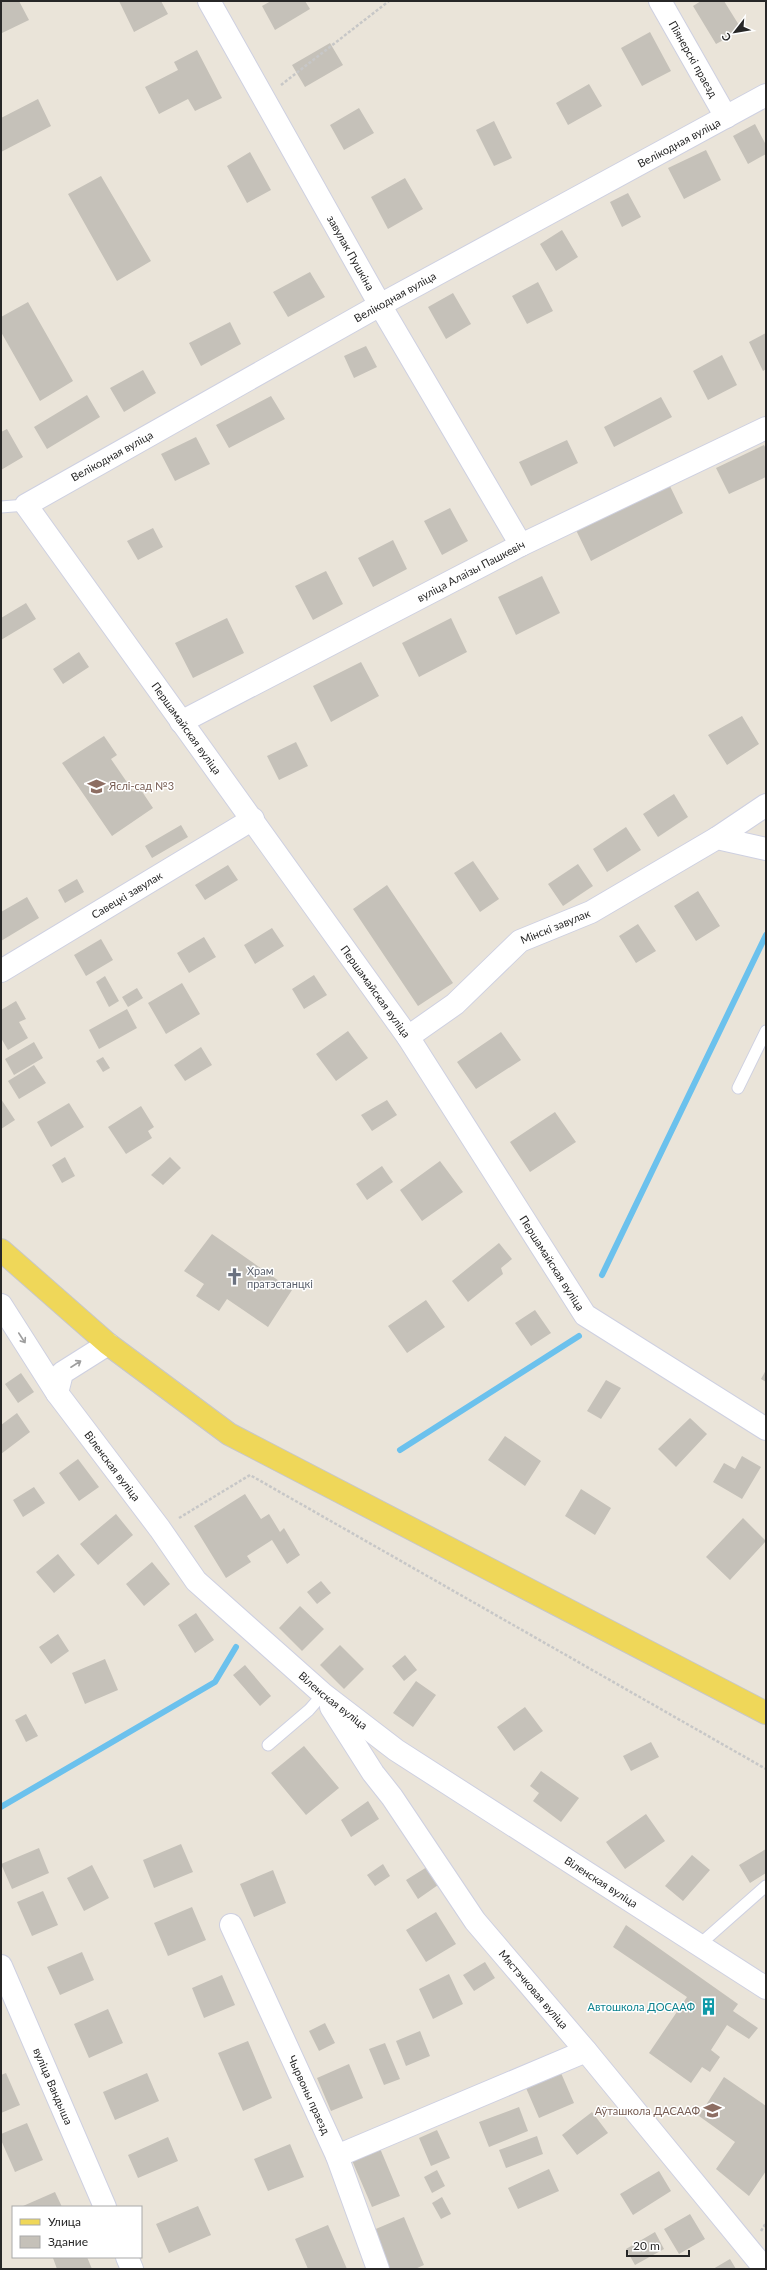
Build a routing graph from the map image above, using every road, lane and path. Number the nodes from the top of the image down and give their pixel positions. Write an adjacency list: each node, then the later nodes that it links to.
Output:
1 (209, 1): 5 (street, завулак Пушкіна)
2 (389, 1): 5 (path)
3 (660, 1): 6 (street, Піянерскі праезд)
4 (766, 95): 6 (street, Велікодная вуліца)
5 (263, 99): 7 (street, завулак Пушкіна)
6 (726, 117): 7 (street, Велікодная вуліца)
7 (380, 305): 9 (street, Велікодная вуліца); 11 (street, завулак Пушкіна)
8 (766, 428): 11 (street, вуліца Алаізы Пашкевіч)
9 (26, 505): 10 (lane); 12 (street, Першамайская вуліца)
10 (1, 507)
11 (521, 544): 12 (street, вуліца Алаізы Пашкевіч)
12 (180, 722): 14 (street, Першамайская вуліца)
13 (766, 805): 15 (street, Мінскі завулак)
14 (253, 819): 17 (street, Савецкі завулак); 19 (street, Першамайская вуліца)
15 (717, 838): 16 (street); 19 (street, Мінскі завулак)
16 (766, 850)
17 (1, 971)
18 (766, 1031): 20 (lane)
19 (408, 1037): 25 (street, Першамайская вуліца)
20 (738, 1088)
21 (1, 1250): 23 (main road)
22 (1, 1305): 24 (street, Віленская вуліца, one-way to 24)
23 (108, 1344): 24 (street, one-way to 23); 28 (main road)
24 (58, 1393): 26 (street, Віленская вуліца)
25 (766, 1429)
26 (160, 1529): 27 (street, Віленская вуліца); 31 (path)
27 (323, 1694): 29 (lane); 30 (street, Віленская вуліца); 32 (street, Мястэчковая вуліца)
28 (766, 1713)
29 (268, 1745)
30 (396, 1750): 32 (street); 35 (street, Віленская вуліца)
31 (766, 1769)
32 (373, 1772): 38 (street, Мястэчковая вуліца)
33 (766, 1886): 35 (lane)
34 (231, 1925): 39 (street, Чырвоны праезд)
35 (699, 1945): 37 (street, Віленская вуліца)
36 (1, 1966): 40 (street, вуліца Вандыша)
37 (766, 1988)
38 (586, 2051): 39 (street); 44 (street, Мястэчковая вуліца)
39 (336, 2156): 43 (street, Чырвоны праезд)
40 (105, 2206)
41 (127, 2258): 42 (street)
42 (132, 2269)
43 (378, 2269)
44 (765, 2269)

